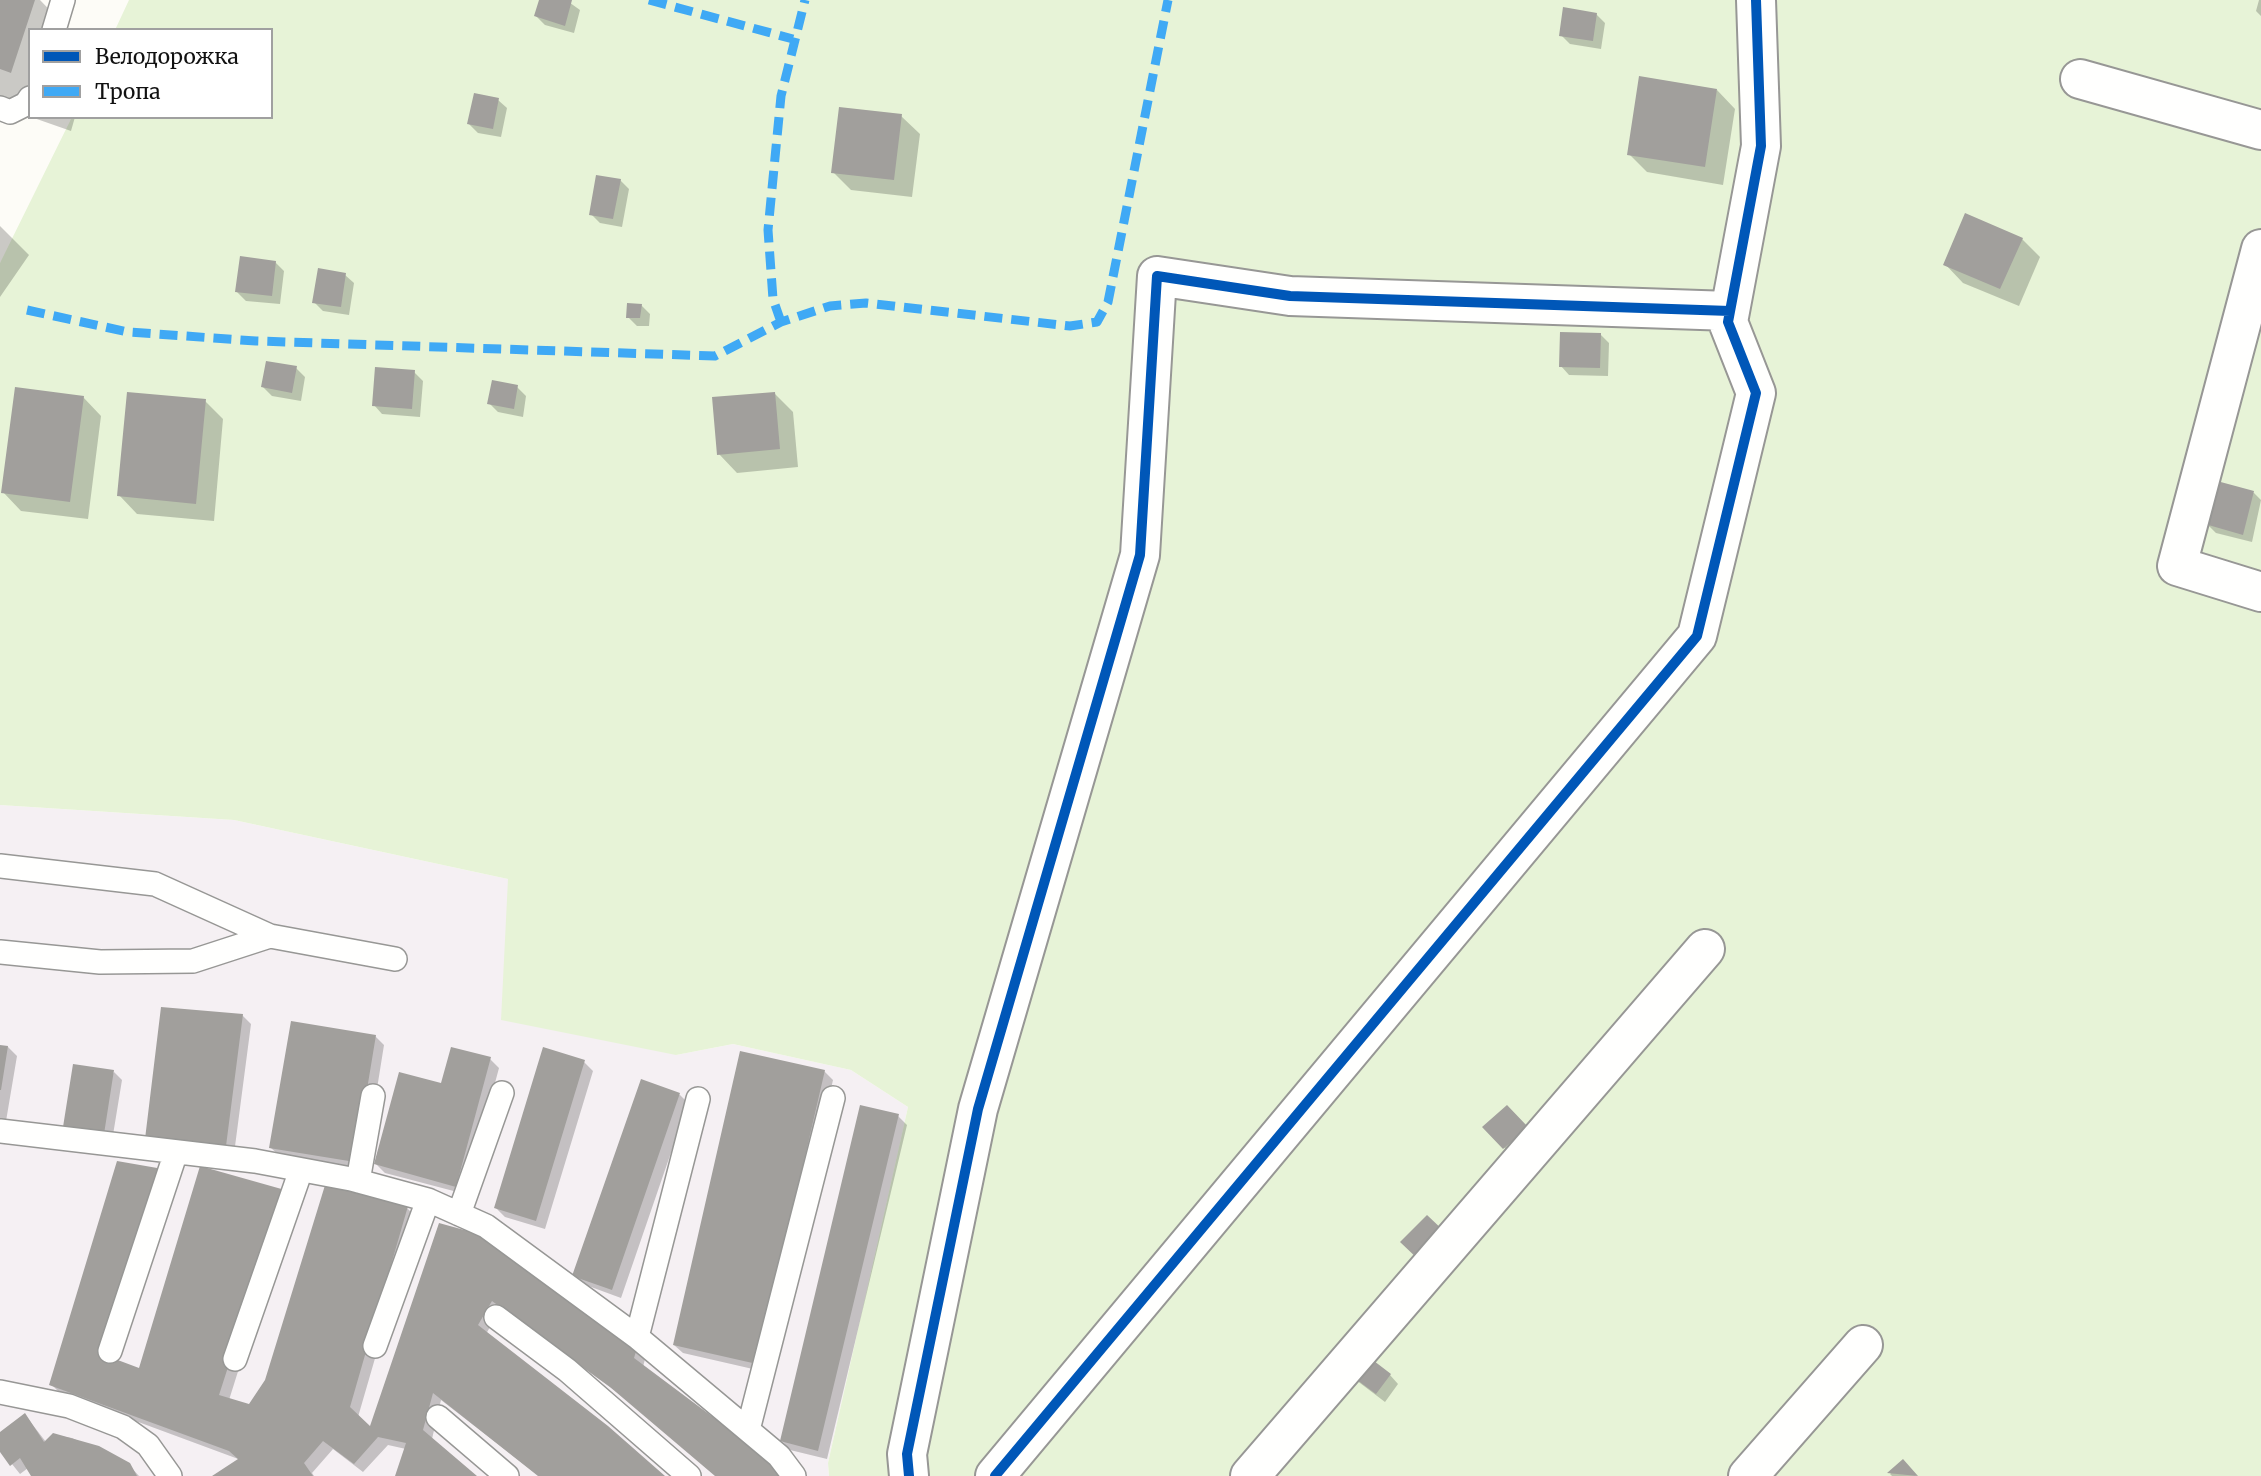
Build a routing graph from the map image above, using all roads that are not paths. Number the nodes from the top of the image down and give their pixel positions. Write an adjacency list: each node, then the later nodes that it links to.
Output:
1 (63, 0): 3 (lane)
2 (1756, 0): 9 (street)
3 (55, 28)
4 (2080, 79): 7 (street)
5 (28, 101): 6 (lane)
6 (0, 108)
7 (2261, 130)
8 (2261, 249): 10 (street)
9 (1730, 311): 39 (street); 40 (street)
10 (2261, 592)
11 (0, 866): 12 (lane)
12 (270, 936): 14 (lane); 15 (lane)
13 (1705, 949): 41 (street)
14 (0, 952)
15 (394, 959)
16 (502, 1093): 25 (lane)
17 (373, 1096): 23 (lane)
18 (833, 1098): 34 (lane)
19 (698, 1099): 27 (lane)
20 (0, 1131): 21 (lane)
21 (176, 1152): 22 (lane); 30 (lane)
22 (300, 1170): 23 (lane); 31 (lane)
23 (358, 1181): 24 (lane)
24 (428, 1200): 25 (lane); 29 (lane)
25 (459, 1214): 27 (lane)
26 (496, 1317): 37 (lane)
27 (637, 1337): 34 (lane)
28 (1863, 1345): 42 (street)
29 (374, 1346)
30 (110, 1351)
31 (235, 1359)
32 (0, 1392): 35 (lane)
33 (438, 1417): 36 (lane)
34 (748, 1430): 38 (lane)
35 (170, 1476)
36 (507, 1476)
37 (689, 1476)
38 (794, 1476)
39 (909, 1476)
40 (995, 1476)
41 (1250, 1476)
42 (1748, 1476)

